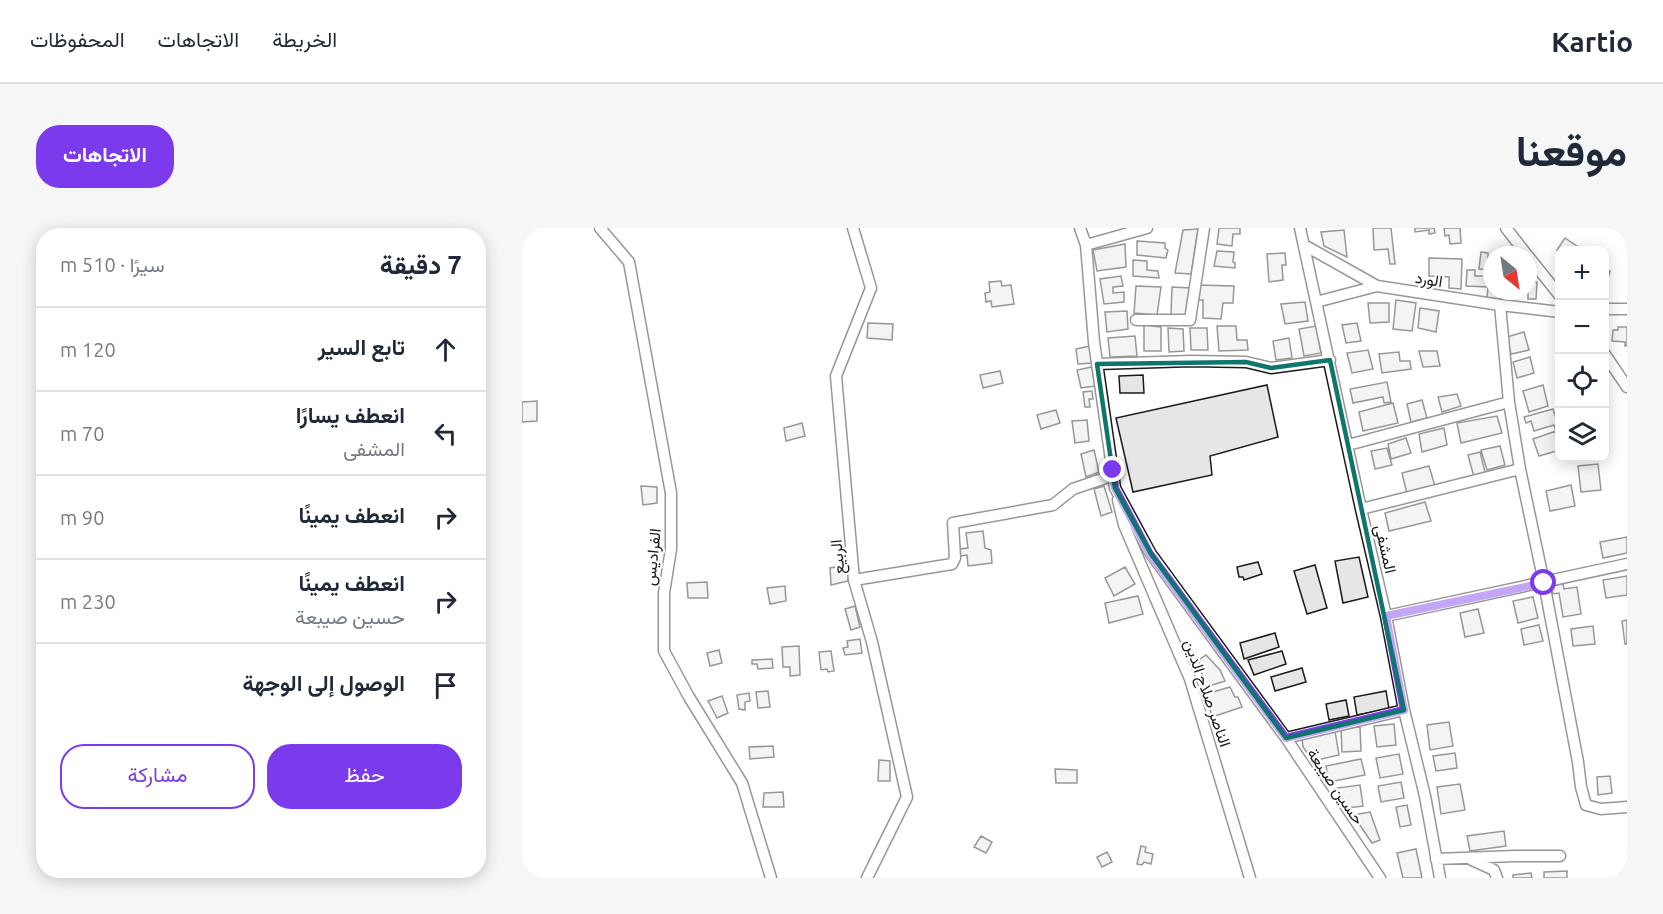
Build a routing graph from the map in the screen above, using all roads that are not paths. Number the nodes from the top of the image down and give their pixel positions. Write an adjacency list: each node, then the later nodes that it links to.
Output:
1 (600, 228): 40 (street, الفراديس)
2 (854, 228): 31 (street, الربيع)
3 (1080, 228): 9 (street, حسين صيبعة)
4 (1147, 228): 9 (street)
5 (1204, 228): 19 (street)
6 (1300, 228): 8 (street, المشفى)
7 (1506, 228): 10 (street)
8 (1304, 244): 12 (street, الورد); 14 (street, المشفى)
9 (1086, 245): 22 (street, حسين صيبعة)
10 (1520, 246)
11 (1537, 267): 13 (street)
12 (1377, 286): 14 (street); 15 (street, الورد)
13 (1555, 290)
14 (1316, 302): 21 (street, المشفى)
15 (1500, 305): 18 (street, الورد); 24 (street)
16 (1609, 309): 17 (street)
17 (1627, 309)
18 (1555, 311)
19 (1137, 320)
20 (1606, 354): 23 (street)
21 (1330, 360): 22 (street); 25 (street, المشفى)
22 (1098, 364): 27 (street, حسين صيبعة)
23 (1627, 387)
24 (1509, 402): 25 (street); 26 (street)
25 (1348, 445): 29 (street, المشفى)
26 (1520, 469): 29 (street); 32 (street)
27 (1114, 473): 28 (street, حسين صيبعة); 31 (street)
28 (1115, 488): 35 (street, حسين صيبعة); 42 (street, الناصر صلاح الدين)
29 (1361, 509): 33 (street, المشفى)
30 (1627, 564): 32 (street)
31 (854, 580): 41 (street, الربيع)
32 (1544, 583): 33 (street); 36 (street)
33 (1386, 616): 34 (street, المشفى)
34 (1404, 710): 35 (street); 38 (street, المشفى)
35 (1286, 738): 43 (street, حسين صيبعة)
36 (1627, 807)
37 (1560, 856): 39 (street)
38 (1436, 859): 39 (street); 44 (street, المشفى)
39 (1468, 859): 45 (street)
40 (771, 878)
41 (867, 878)
42 (1250, 878)
43 (1380, 878)
44 (1440, 878)
45 (1497, 878)

